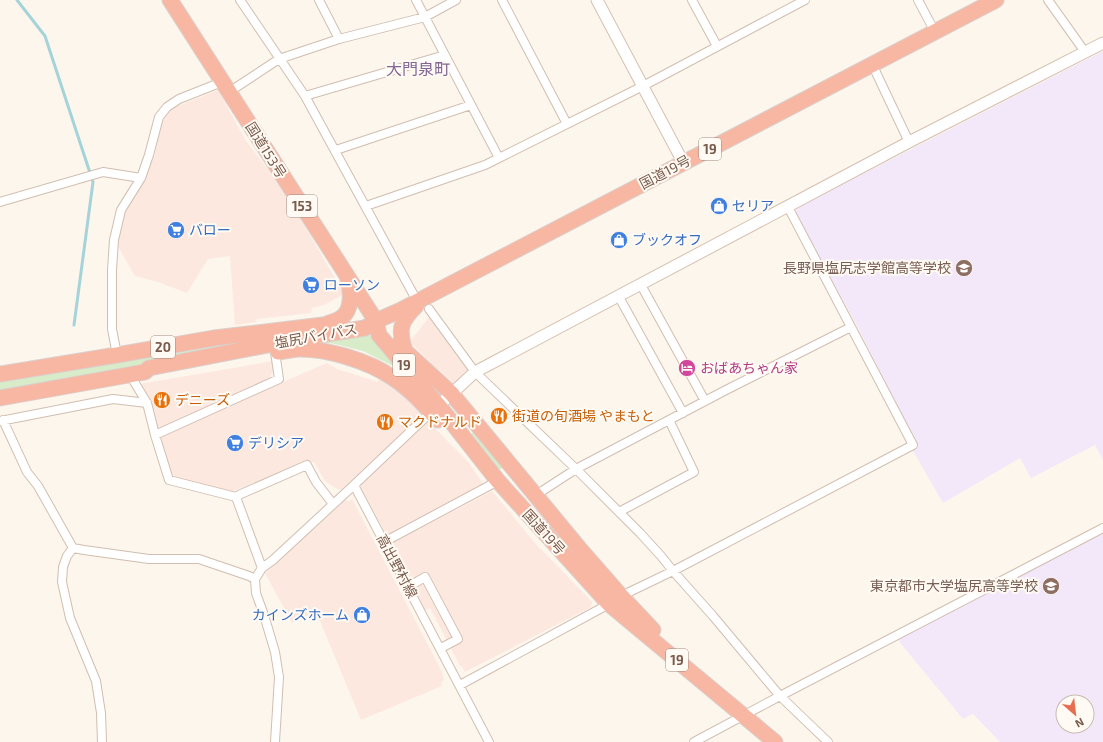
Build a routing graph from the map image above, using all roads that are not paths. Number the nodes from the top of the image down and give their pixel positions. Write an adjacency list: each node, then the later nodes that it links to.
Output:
1 (170, 0): 23 (highway, 国道153号 / 153)
2 (240, 0): 20 (street)
3 (319, 0): 15 (street)
4 (416, 0): 13 (street)
5 (456, 0): 13 (street)
6 (502, 0): 26 (street)
7 (597, 0): 22 (street)
8 (692, 0): 17 (street)
9 (805, 0): 17 (street)
10 (918, 0): 14 (street)
11 (996, 0): 14 (highway, 国道19号 / 19)
12 (1048, 0): 18 (street)
13 (425, 17): 15 (street); 19 (street)
14 (935, 32): 21 (highway, 国道19号 / 19)
15 (339, 39): 20 (street)
16 (1103, 43): 18 (street)
17 (717, 46): 22 (street)
18 (1086, 52): 27 (street)
19 (445, 55): 24 (street); 25 (street)
20 (280, 59): 23 (street); 24 (street)
21 (872, 64): 27 (street); 30 (highway, 国道19号 / 19)
22 (643, 86): 26 (street); 30 (street)
23 (226, 87): 31 (street); 35 (highway, 国道153号 / 153)
24 (305, 96): 28 (street)
25 (471, 106): 28 (street); 29 (street)
26 (567, 124): 29 (street)
27 (909, 142): 34 (street)
28 (336, 150): 33 (street)
29 (499, 158): 33 (street)
30 (683, 162): 38 (highway, 国道19号 / 19)
31 (141, 178): 32 (street); 44 (street)
32 (0, 202)
33 (366, 206): 38 (street)
34 (788, 207): 36 (street); 41 (street)
35 (346, 276): 39 (highway, 国道153号 / 153); 40 (highway)
36 (641, 285): 37 (street); 51 (street)
37 (619, 296): 46 (street); 54 (street)
38 (423, 302): 39 (highway, 国道19号 / 19); 42 (highway); 46 (street)
39 (376, 321): 40 (highway, 塩尻バイパス / 20); 42 (highway, 国道19号 / 19); 45 (highway, 塩尻バイパス / 20); 53 (highway, 19)
40 (327, 324): 44 (highway, 塩尻バイパス / 20)
41 (851, 327): 51 (street); 71 (street)
42 (405, 351): 49 (highway, 国道19号 / 19)
43 (275, 352): 45 (highway); 53 (highway); 57 (street)
44 (117, 355): 47 (highway, 塩尻バイパス / 20)
45 (145, 372): 48 (highway, 塩尻バイパス / 20)
46 (475, 372): 49 (street); 59 (street)
47 (0, 374)
48 (130, 375): 50 (highway, 塩尻バイパス / 20); 52 (street)
49 (451, 393): 53 (street); 58 (highway, 国道19号 / 19)
50 (0, 398)
51 (705, 401): 54 (street)
52 (147, 403): 56 (street); 57 (street)
53 (435, 409): 60 (highway, 国道19号); 61 (street)
54 (683, 413): 55 (street)
55 (669, 420): 59 (street); 66 (street)
56 (2, 421): 69 (street)
57 (155, 435): 63 (street)
58 (515, 469): 60 (street); 62 (highway, 国道19号 / 19)
59 (576, 469): 62 (street); 66 (street)
60 (498, 481): 65 (highway, 国道19号 / 19); 68 (street)
61 (354, 485): 64 (street); 68 (street, 高出野村線)
62 (536, 494): 65 (street); 74 (highway, 国道19号 / 19)
63 (236, 497): 64 (street); 70 (street)
64 (333, 504): 70 (street)
65 (519, 504): 74 (highway, 国道19号 / 19)
66 (619, 512): 71 (street)
67 (1103, 528): 77 (street)
68 (384, 542): 73 (street, 高出野村線)
69 (73, 548): 72 (street); 79 (street)
70 (262, 568): 72 (street)
71 (672, 571): 74 (street); 77 (street)
72 (255, 579): 80 (street)
73 (408, 587): 75 (street, 高出野村線); 75 (street)
74 (615, 600): 76 (street); 78 (highway, 国道19号 / 19)
75 (441, 648): 76 (street, 高出野村線)
76 (460, 685): 81 (street, 高出野村線)
77 (780, 696): 78 (street); 84 (street)
78 (744, 716): 82 (street); 83 (highway, 国道19号 / 19)
79 (102, 742)
80 (274, 742)
81 (489, 742)
82 (694, 742)
83 (774, 742)
84 (828, 742)

